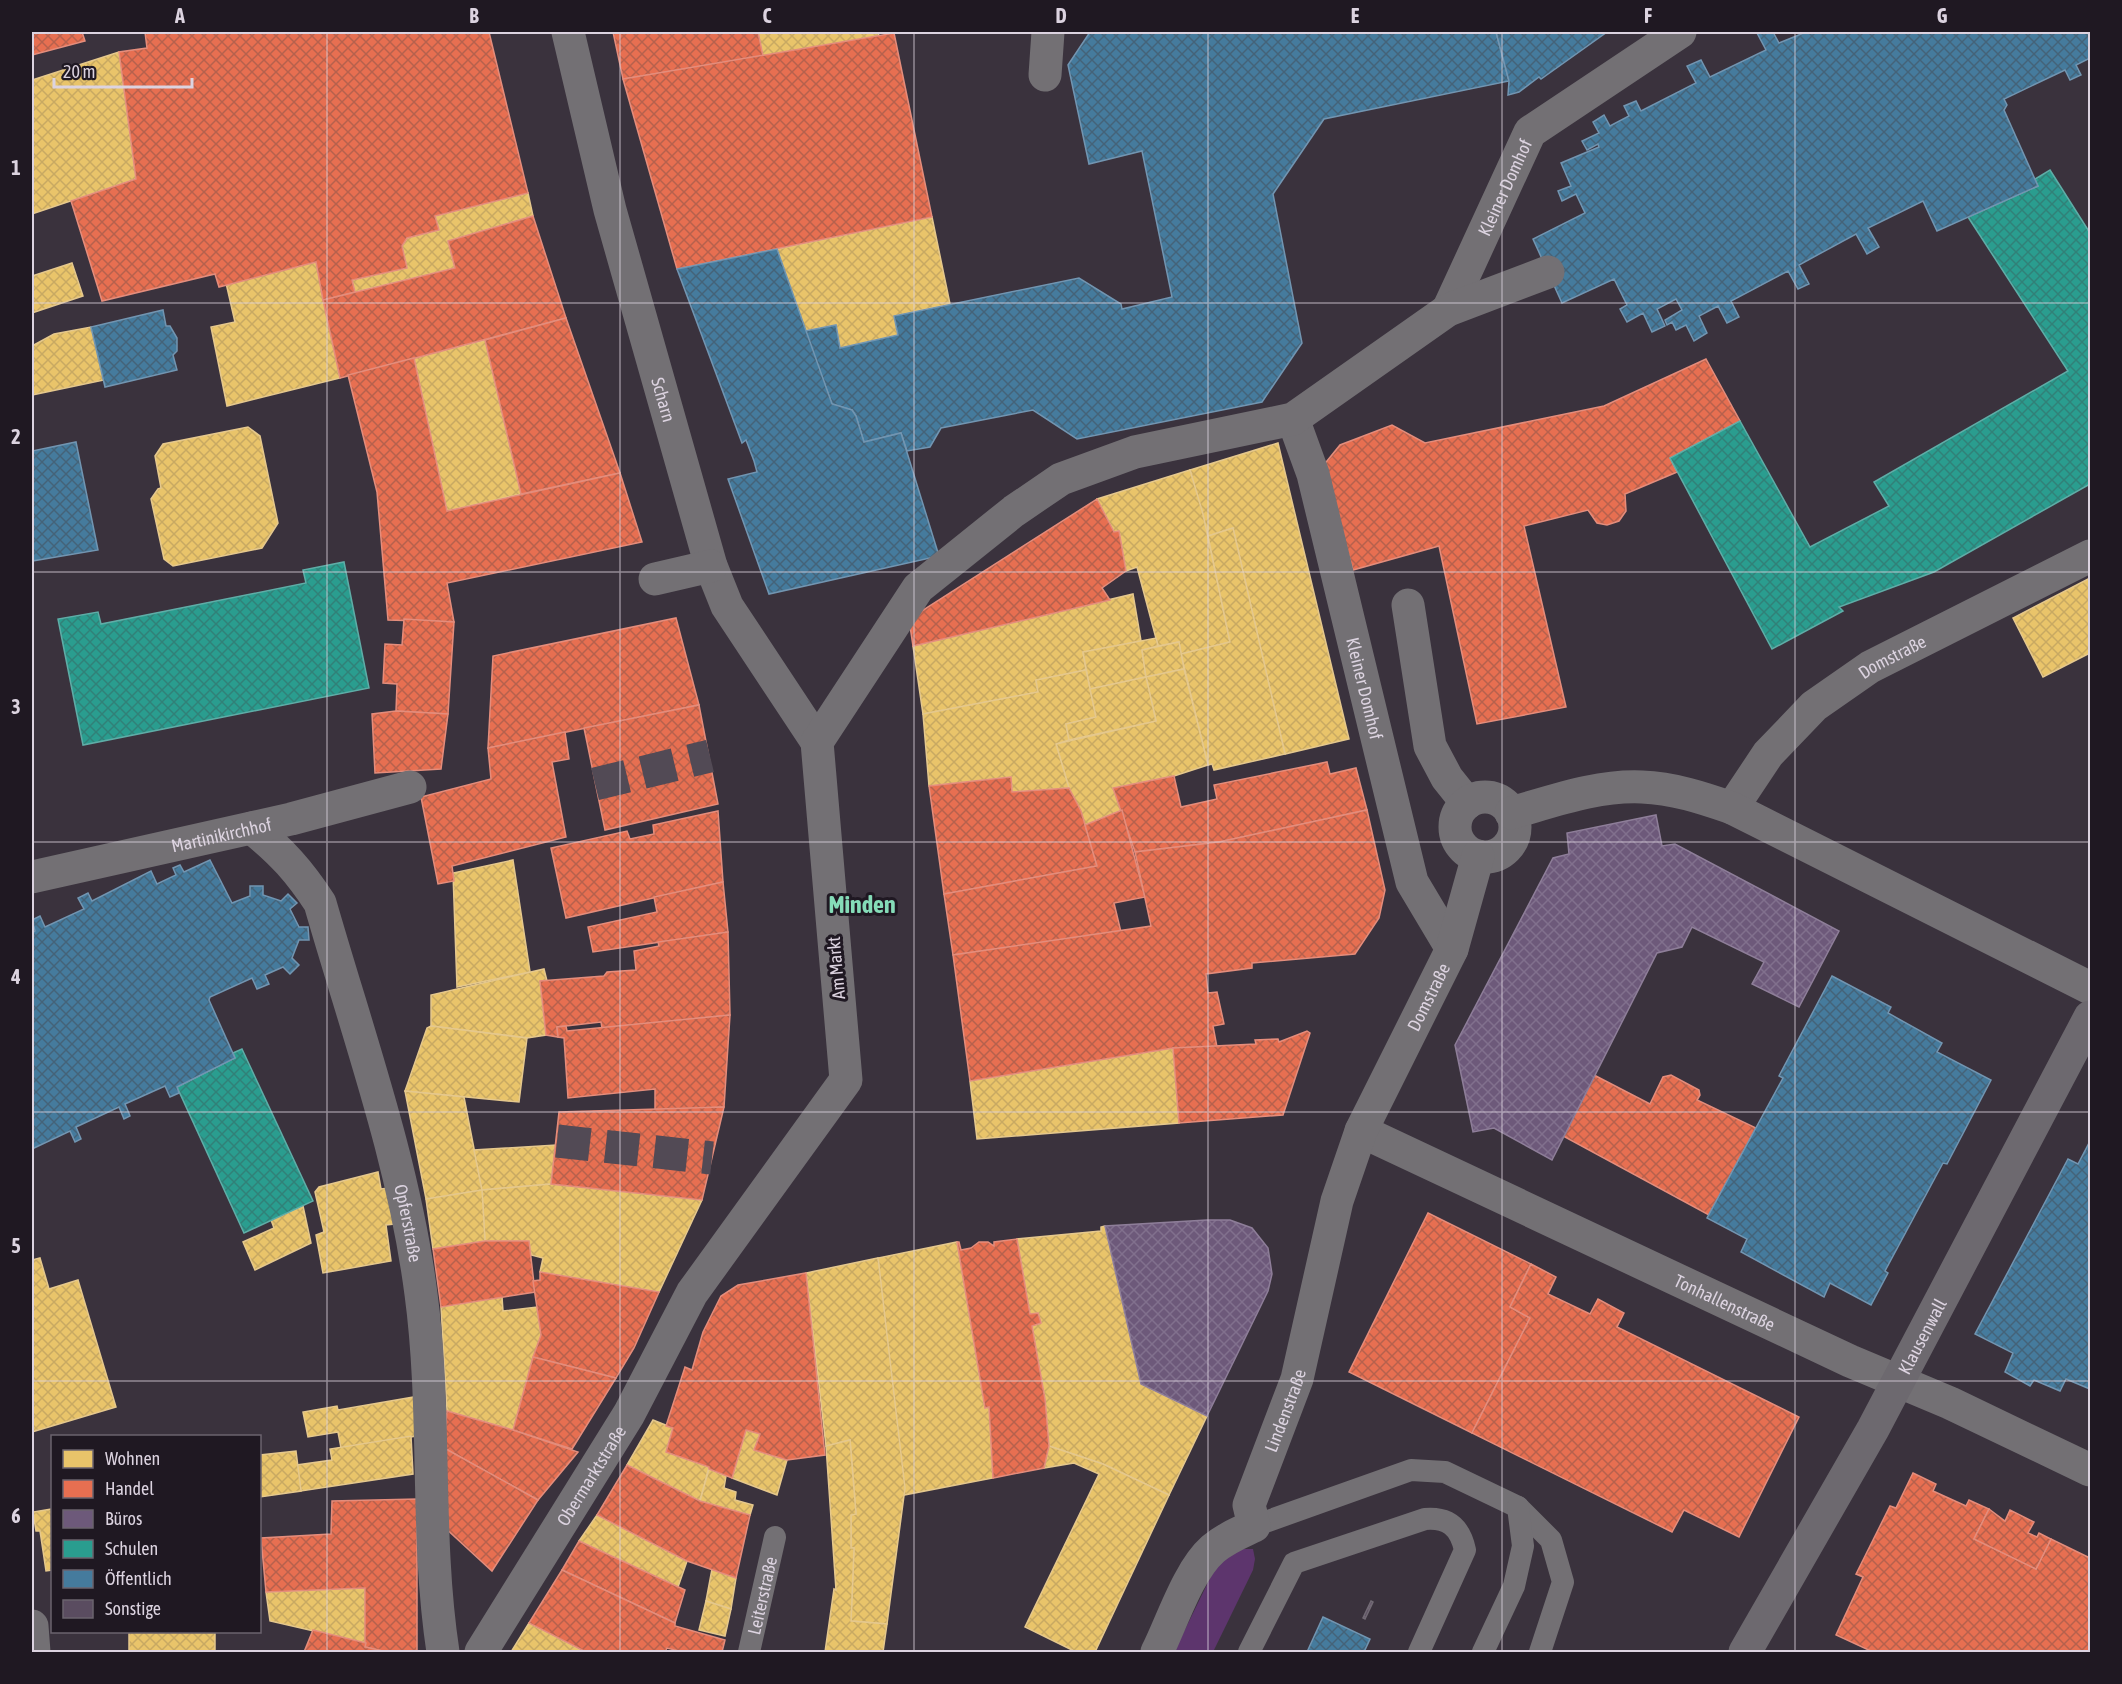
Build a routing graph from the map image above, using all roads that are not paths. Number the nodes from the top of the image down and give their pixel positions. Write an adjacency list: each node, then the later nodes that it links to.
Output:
1 (568, 32): 9 (street, Scharn)
2 (1048, 32): 4 (street)
3 (1680, 32): 6 (street, Kleiner Domhof)
4 (1045, 75)
5 (1548, 272): 6 (street)
6 (1448, 310): 7 (street)
7 (1293, 419): 12 (street); 20 (street, Kleiner Domhof)
8 (2091, 556): 15 (street, Domstraße)
9 (711, 566): 10 (street); 12 (street, Scharn)
10 (655, 579)
11 (1408, 605): 14 (street)
12 (817, 742): 24 (street, Am Markt)
13 (410, 787): 17 (street, Martinikirchhof)
14 (1467, 803): 16 (street); 18 (street)
15 (1732, 808): 16 (street); 21 (street)
16 (1511, 813): 18 (street)
17 (252, 828): 19 (street, Martinikirchhof); 32 (street, Opferstraße)
18 (1478, 856): 20 (street, Domstraße)
19 (32, 877)
20 (1452, 949): 23 (street, Domstraße)
21 (2091, 988)
22 (2088, 1030): 25 (main road, Klausenwall)
23 (1361, 1131): 25 (street, Tonhallenstraße); 28 (street, Lindenstraße)
24 (692, 1293): 33 (street, Obermarktstraße)
25 (1899, 1380): 26 (street, Tonhallenstraße); 40 (main road, Klausenwall)
26 (2091, 1470)
27 (1518, 1507): 28 (lane); 38 (lane); 39 (lane)
28 (1254, 1526): 35 (street)
29 (775, 1537): 34 (lane, Leiterstraße)
30 (32, 1626): 31 (street)
31 (34, 1653)
32 (443, 1653)
33 (481, 1653)
34 (749, 1653)
35 (1157, 1653)
36 (1249, 1653): 37 (lane)
37 (1419, 1653)
38 (1483, 1653)
39 (1540, 1653)
40 (1745, 1653)

